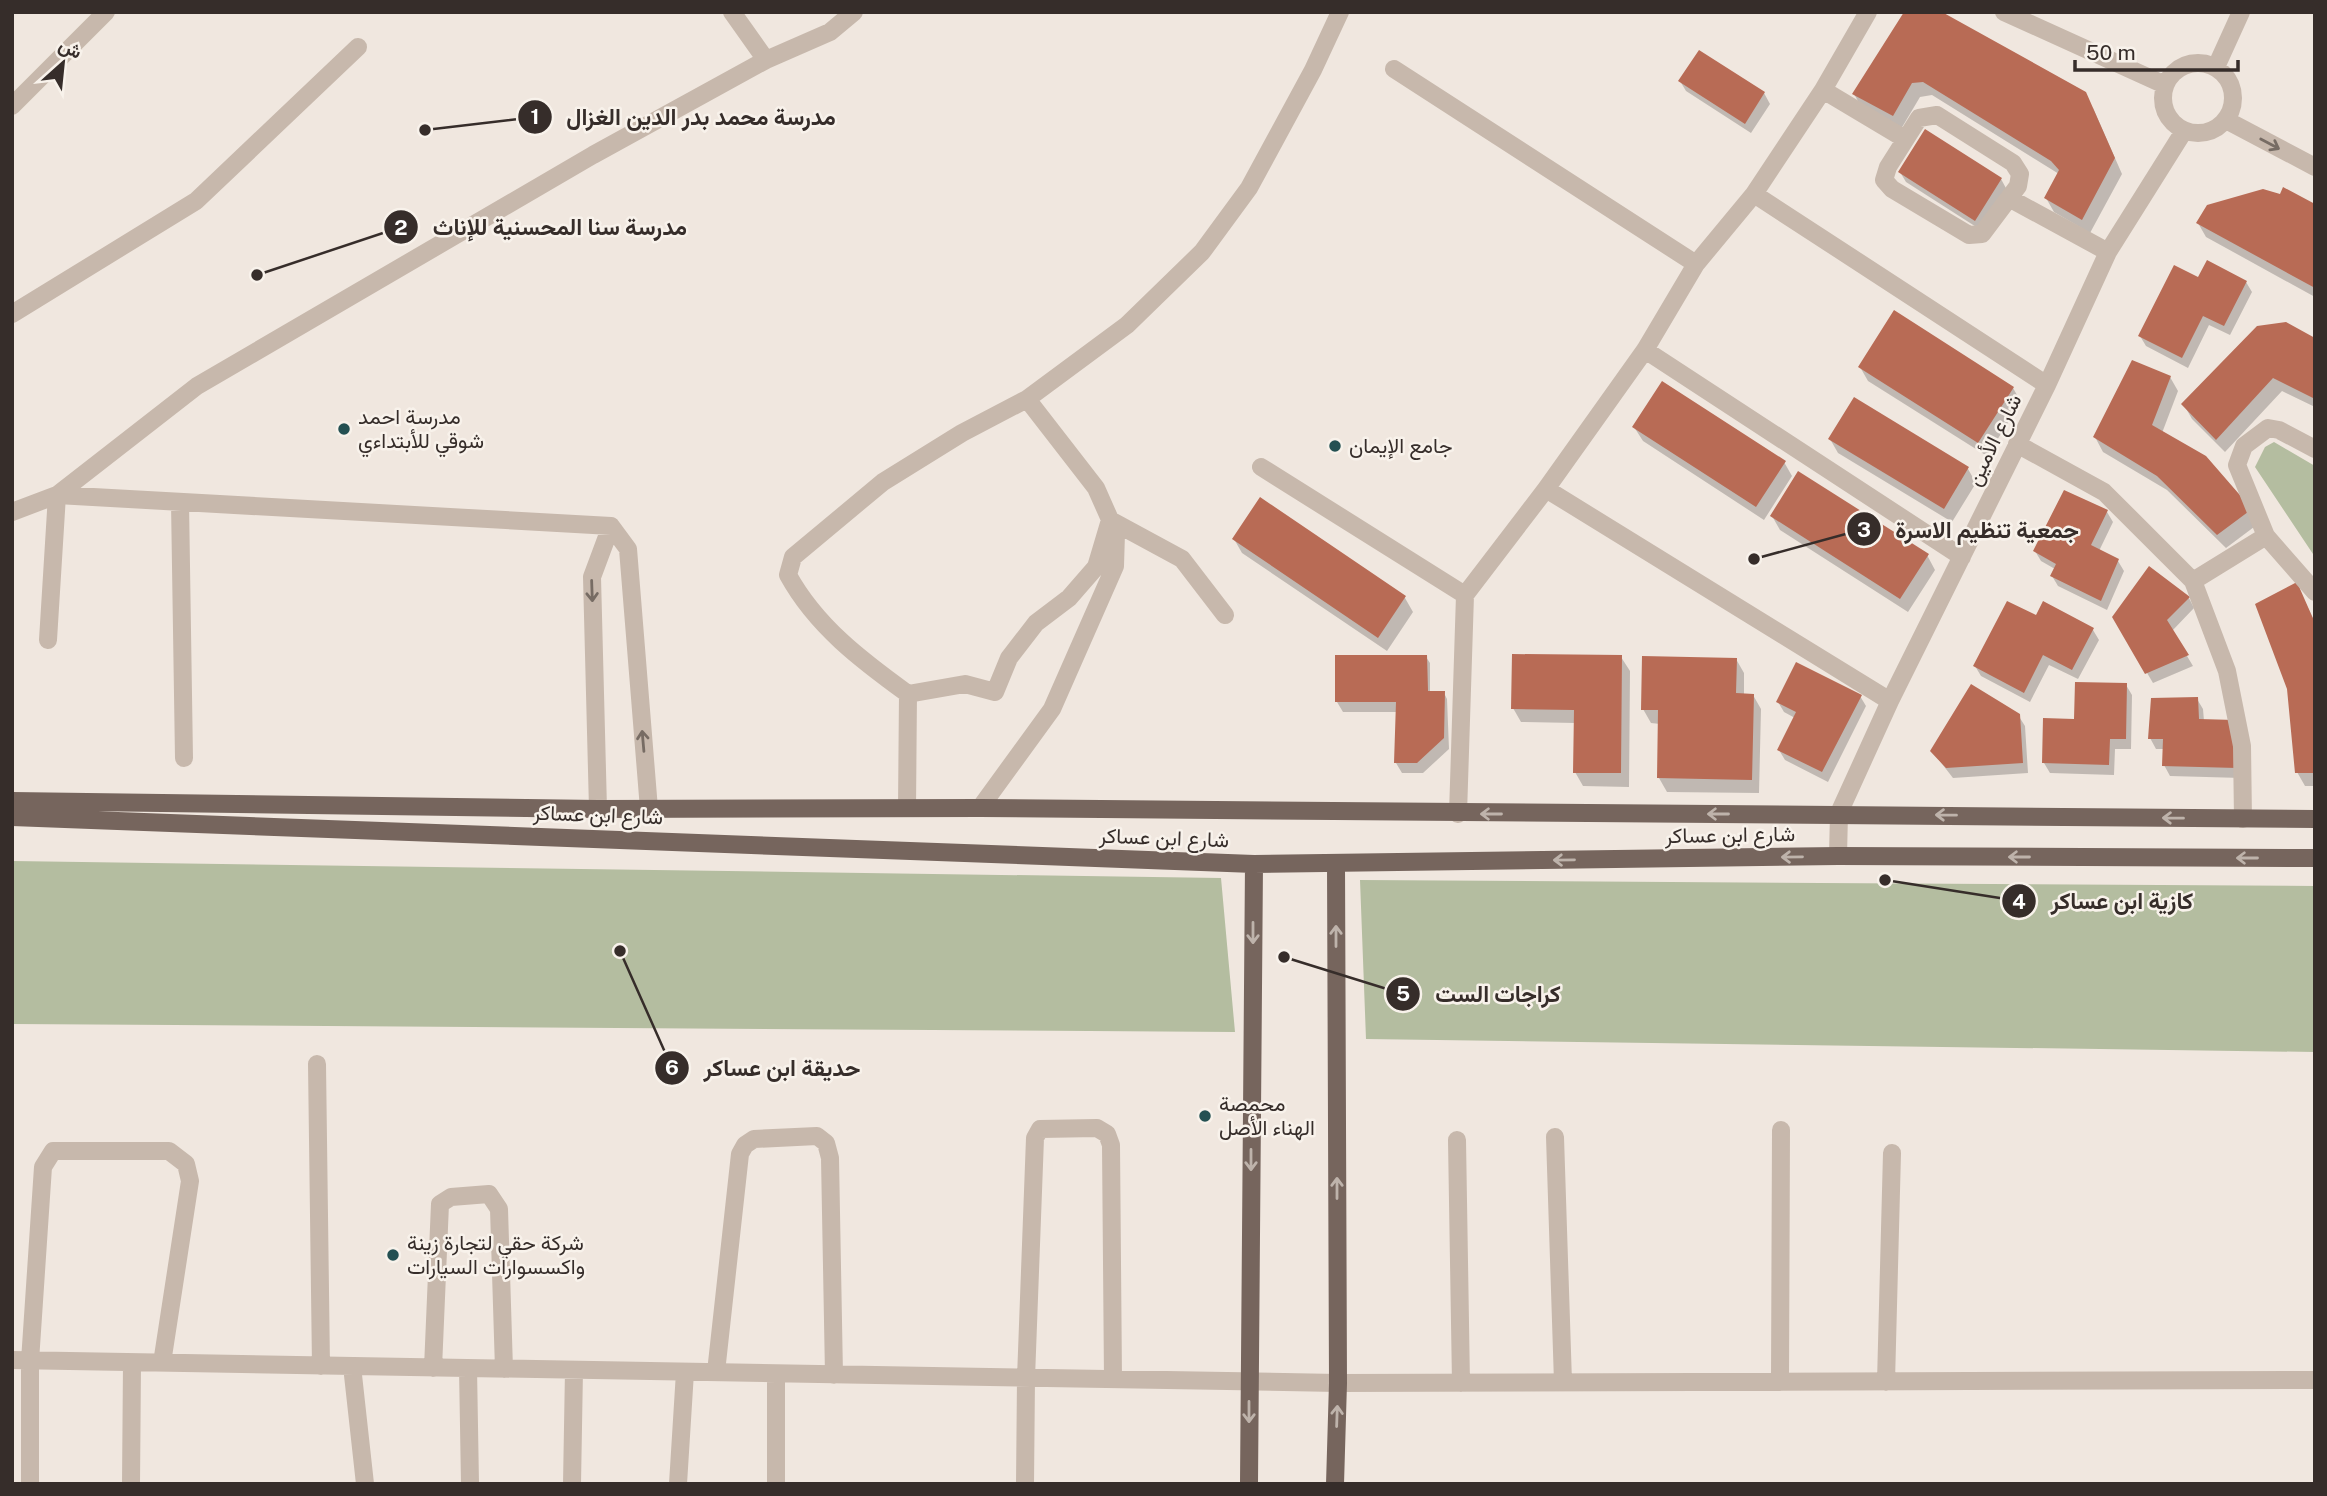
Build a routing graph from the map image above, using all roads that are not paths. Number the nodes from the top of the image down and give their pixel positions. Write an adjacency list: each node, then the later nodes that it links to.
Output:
1 (106, 12): 14 (street)
2 (732, 12): 9 (street)
3 (854, 12): 9 (street)
4 (1340, 12): 26 (street)
5 (1868, 12): 13 (street)
6 (2004, 12): 12 (street)
7 (2241, 12): 10 (street)
8 (358, 47): 23 (street)
9 (766, 60): 31 (street)
10 (2216, 67): 12 (street); 15 (street)
11 (1394, 69): 22 (street)
12 (2165, 85): 16 (street)
13 (1823, 90): 17 (street); 19 (street)
14 (12, 106)
15 (2226, 120): 16 (street); 18 (street, one-way to 18)
16 (2184, 131): 21 (street, شارع الأمين)
17 (1906, 139): 20 (street); 20 (street)
18 (2315, 167)
19 (1754, 194): 22 (street); 25 (street)
20 (2010, 198): 21 (street)
21 (2108, 253): 25 (street, شارع الأمين)
22 (1696, 264): 24 (street)
23 (12, 314)
24 (1644, 349): 30 (street); 37 (street)
25 (2047, 385): 27 (street, شارع الأمين)
26 (1027, 399): 34 (street); 43 (street)
27 (2017, 444): 37 (street, شارع الأمين); 38 (street)
28 (2315, 449): 36 (street)
29 (1261, 467): 40 (street)
30 (1546, 489): 40 (street); 44 (street)
31 (57, 495): 32 (street); 33 (street); 42 (street)
32 (180, 502): 35 (street); 45 (street)
33 (12, 512)
34 (1110, 520): 41 (street); 43 (street); 48 (street)
35 (611, 526): 49 (street, one-way to 49); 50 (street, one-way to 35)
36 (2266, 536): 38 (street); 39 (street)
37 (1962, 556): 44 (street, شارع الأمين)
38 (2193, 581): 54 (street)
39 (2315, 592)
40 (1465, 595): 52 (street)
41 (1225, 615)
42 (48, 640)
43 (908, 694): 47 (street)
44 (1890, 701): 51 (street, شارع الأمين)
45 (184, 758)
46 (12, 801): 49 (main road, شارع ابن عساكر)
47 (907, 808): 48 (main road, شارع ابن عساكر); 50 (main road, شارع ابن عساكر)
48 (980, 808): 52 (main road, شارع ابن عساكر)
49 (598, 809): 50 (main road, شارع ابن عساكر)
50 (649, 809)
51 (1839, 813): 52 (main road, شارع ابن عساكر, one-way to 52); 54 (main road, شارع ابن عساكر, one-way to 51); 56 (street, شارع الأمين)
52 (1458, 814)
53 (12, 817): 58 (main road, شارع ابن عساكر)
54 (2243, 820): 55 (main road, شارع ابن عساكر)
55 (2315, 820)
56 (1838, 856): 57 (main road, شارع ابن عساكر, one-way to 56); 59 (main road, شارع ابن عساكر, one-way to 59)
57 (2315, 858)
58 (1254, 864): 59 (main road, شارع ابن عساكر); 80 (main road, one-way to 80)
59 (1336, 864): 85 (main road, one-way to 59)
60 (317, 1064): 68 (street)
61 (1781, 1130): 83 (street)
62 (1555, 1137): 82 (street)
63 (1457, 1140): 86 (street)
64 (1892, 1153): 84 (street)
65 (21, 1361): 66 (street); 67 (street); 87 (street)
66 (132, 1363): 67 (street); 88 (street)
67 (162, 1363): 68 (street)
68 (321, 1366): 69 (street)
69 (352, 1366): 70 (street); 89 (street)
70 (433, 1368): 71 (street); 72 (street)
71 (468, 1368): 72 (street); 90 (street)
72 (504, 1369): 73 (street)
73 (574, 1370): 74 (street); 91 (street)
74 (685, 1372): 75 (street); 92 (street)
75 (716, 1372): 76 (street); 77 (street)
76 (776, 1374): 77 (street); 93 (street)
77 (834, 1375): 78 (street)
78 (1026, 1378): 79 (street); 79 (street); 94 (street)
79 (1113, 1379): 80 (street)
80 (1250, 1381): 85 (street); 95 (main road, one-way to 95)
81 (2315, 1381): 84 (street)
82 (1563, 1382): 83 (street); 86 (street)
83 (1780, 1382): 84 (street)
84 (1886, 1382)
85 (1338, 1383): 86 (street); 96 (main road, one-way to 85)
86 (1461, 1383)
87 (30, 1484)
88 (131, 1484)
89 (365, 1484)
90 (470, 1484)
91 (572, 1484)
92 (678, 1484)
93 (776, 1484)
94 (1025, 1484)
95 (1249, 1484)
96 (1335, 1484)

